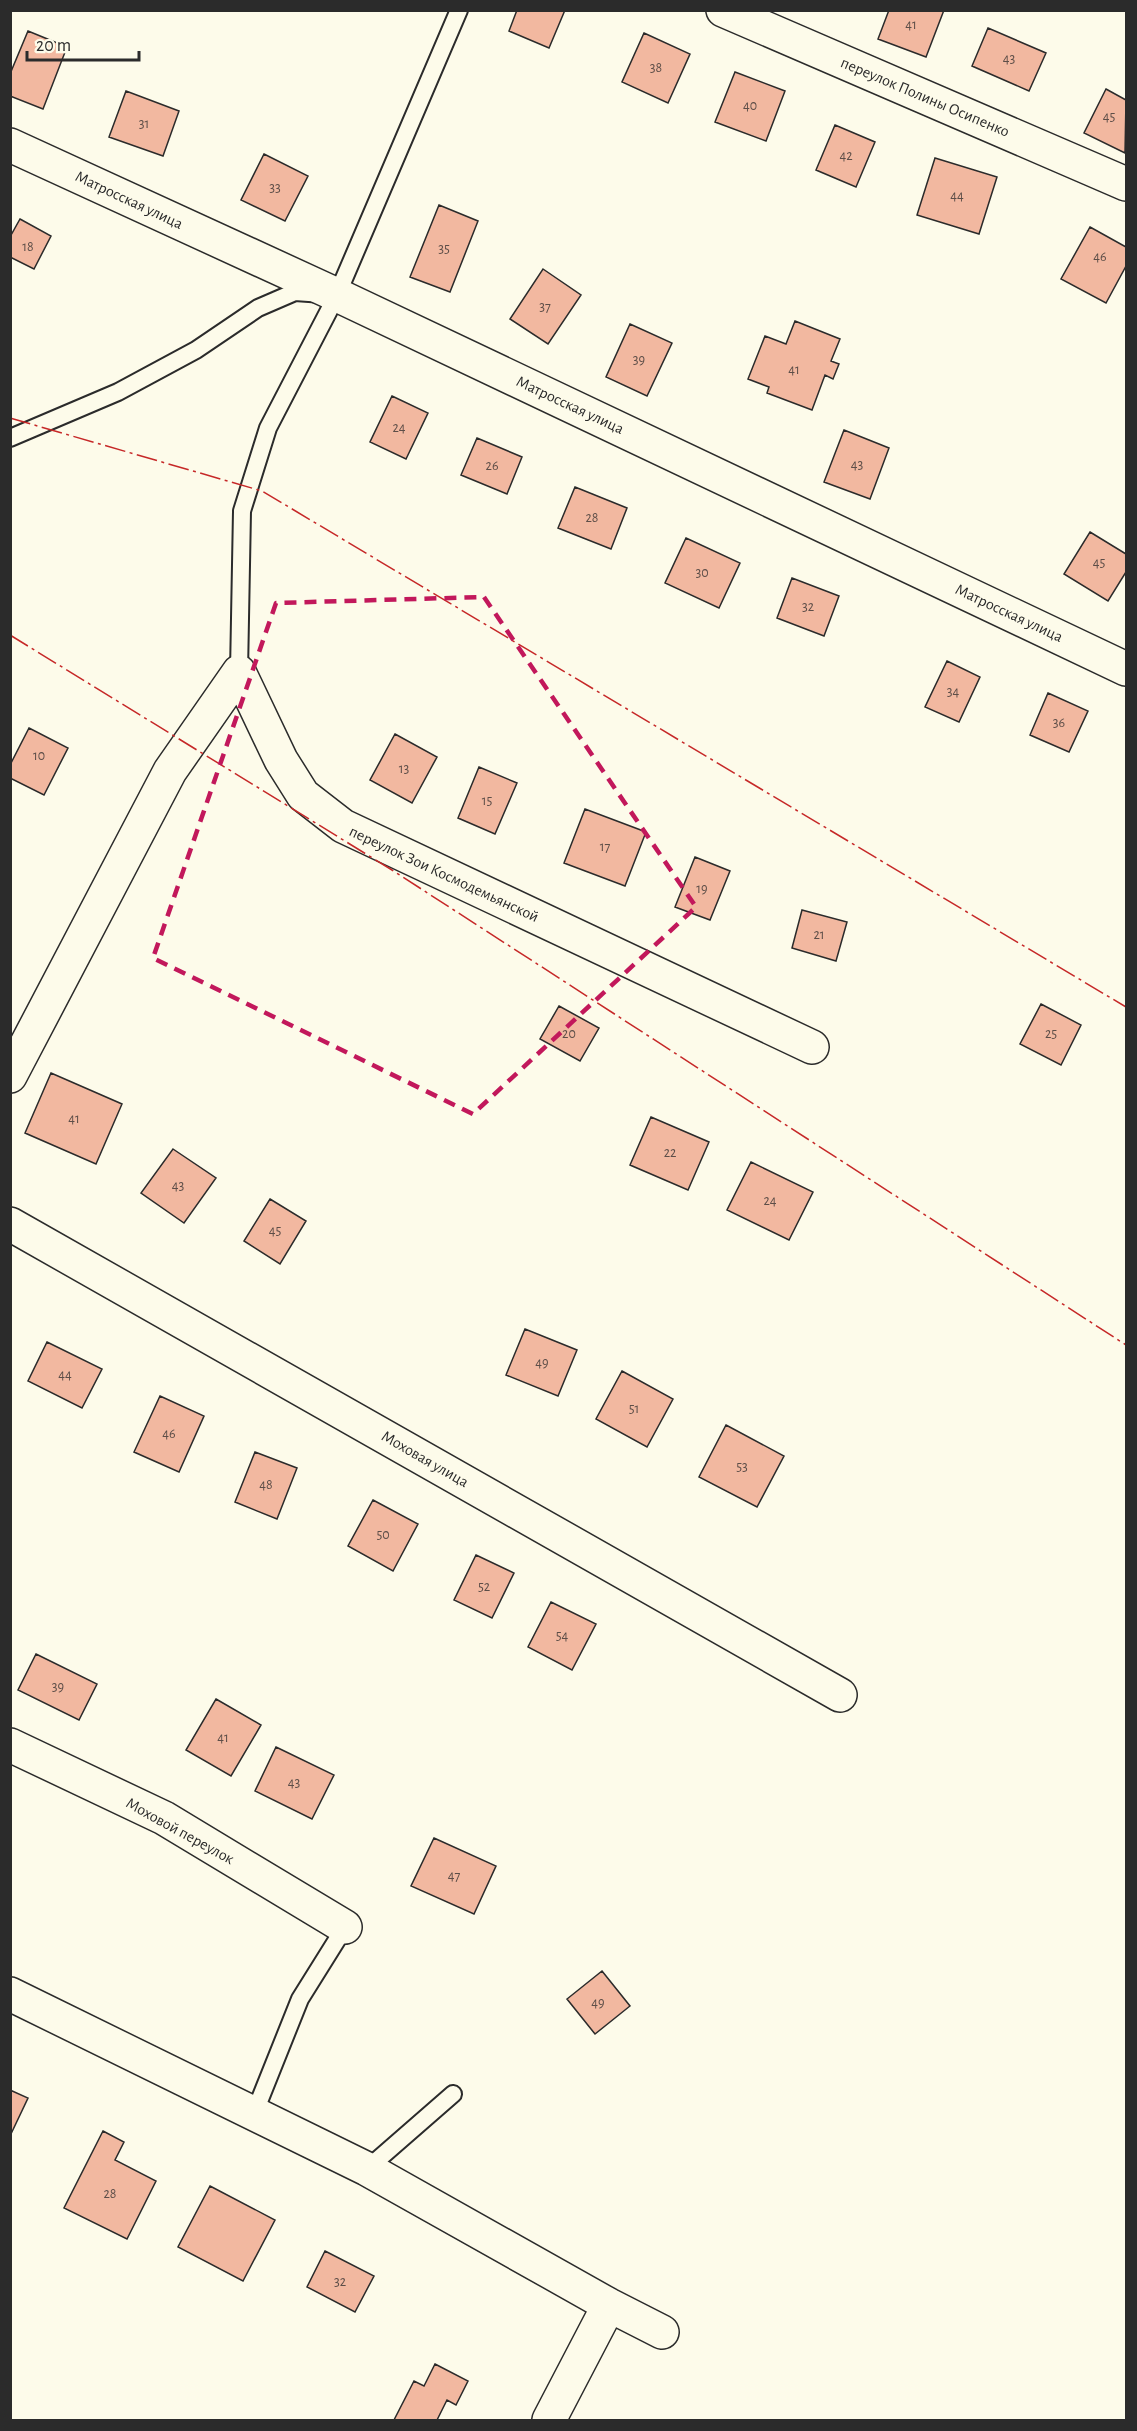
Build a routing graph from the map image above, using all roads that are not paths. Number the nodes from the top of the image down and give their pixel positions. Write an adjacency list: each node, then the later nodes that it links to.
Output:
1 (459, 10): 5 (lane)
2 (723, 10): 4 (street, переулок Полины Осипенко)
3 (10, 145): 5 (street, Матросская улица)
4 (1126, 184)
5 (337, 295): 6 (lane); 7 (street, Матросская улица); 8 (lane)
6 (10, 438)
7 (1126, 669)
8 (239, 672): 9 (street, переулок Зои Космодемьянской); 10 (street)
9 (812, 1047)
10 (10, 1076)
11 (10, 1224): 12 (street, Моховая улица)
12 (840, 1695)
13 (10, 1745): 14 (street, Моховой переулок)
14 (345, 1927): 17 (lane)
15 (10, 1994): 17 (street)
16 (453, 2094): 18 (lane)
17 (254, 2114): 18 (street)
18 (367, 2169): 19 (street)
19 (609, 2305): 20 (street); 21 (street)
20 (662, 2332)
21 (549, 2421)

